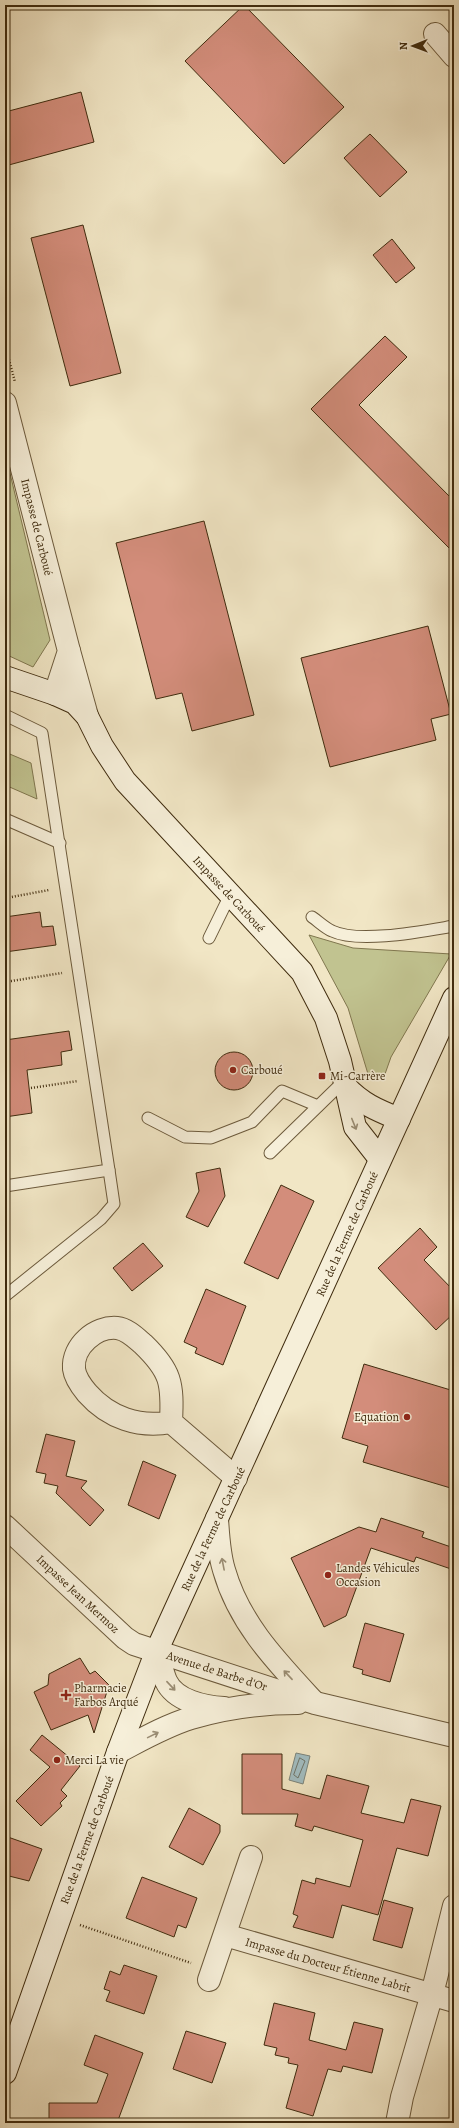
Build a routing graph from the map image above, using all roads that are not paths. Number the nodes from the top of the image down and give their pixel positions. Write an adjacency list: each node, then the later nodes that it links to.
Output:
1 (435, 34): 2 (street)
2 (454, 56)
3 (5, 403): 4 (street, Impasse de Carboué)
4 (69, 651): 6 (street); 8 (street, Impasse de Carboué)
5 (5, 677): 6 (street, Impasse de Carboué)
6 (55, 694): 8 (street, Impasse de Carboué)
7 (5, 715): 10 (lane)
8 (87, 716): 11 (street, Impasse de Carboué)
9 (5, 819): 10 (lane)
10 (60, 843): 22 (lane)
11 (230, 895): 14 (lane); 16 (street, Impasse de Carboué)
12 (312, 917): 13 (lane)
13 (454, 926)
14 (209, 938)
15 (454, 998): 19 (street, Rue de la Ferme de Carboué)
16 (345, 1083): 17 (lane); 19 (street); 21 (street, Impasse de Carboué, one-way to 21)
17 (318, 1106): 18 (lane); 20 (lane)
18 (148, 1118)
19 (399, 1119): 21 (street, Rue de la Ferme de Carboué)
20 (270, 1153)
21 (380, 1159): 26 (street, Rue de la Ferme de Carboué)
22 (109, 1170): 23 (lane); 24 (lane)
23 (5, 1186)
24 (5, 1296)
25 (171, 1422): 25 (street); 26 (street)
26 (236, 1478): 27 (street, Rue de la Ferme de Carboué)
27 (217, 1518): 29 (street, Rue de la Ferme de Carboué); 30 (street, Avenue de Barbe d'Or, one-way to 27)
28 (5, 1526): 29 (street, Impasse Jean Mermoz)
29 (157, 1650): 30 (street, Avenue de Barbe d'Or); 31 (street, Avenue de Barbe d'Or, one-way to 31); 33 (street, Rue de la Ferme de Carboué)
30 (315, 1703): 31 (street, Avenue de Barbe d'Or); 32 (street, Avenue de Barbe d'Or)
31 (236, 1709): 33 (street, Avenue de Barbe d'Or, one-way to 31)
32 (454, 1736)
33 (118, 1752): 40 (street, Rue de la Ferme de Carboué)
34 (251, 1857): 36 (street)
35 (454, 1906): 38 (street)
36 (225, 1936): 37 (street); 38 (street, Impasse du Docteur Étienne Labrit)
37 (211, 1975)
38 (432, 1994): 39 (street, Impasse du Docteur Étienne Labrit); 41 (street)
39 (454, 2001)
40 (5, 2073)
41 (397, 2123)

